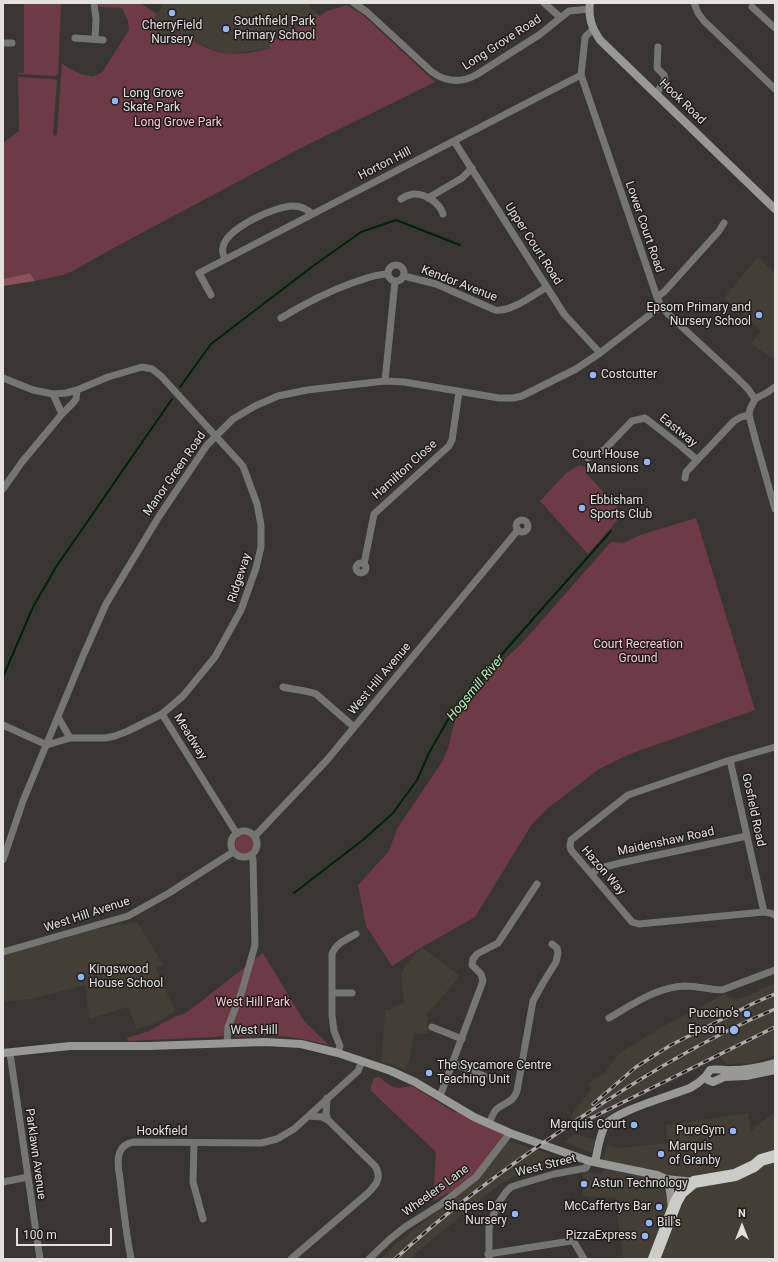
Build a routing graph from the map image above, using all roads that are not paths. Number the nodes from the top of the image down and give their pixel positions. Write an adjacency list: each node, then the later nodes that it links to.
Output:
1 (94, 3): 11 (street)
2 (354, 3): 7 (street, Long Grove Road)
3 (544, 3): 7 (street)
4 (694, 3): 17 (street)
5 (590, 6): 7 (street, Long Grove Road); 9 (main road, Hook Road)
6 (752, 7): 8 (street)
7 (560, 17)
8 (775, 28)
9 (593, 29): 16 (street, Lower Court Road); 18 (main road, Hook Road)
10 (75, 38): 11 (street)
11 (94, 39): 12 (street)
12 (103, 40)
13 (3, 43): 14 (street)
14 (12, 43)
15 (658, 47): 18 (street)
16 (581, 75): 19 (street, Horton Hill); 33 (street, Lower Court Road)
17 (775, 89)
18 (656, 94): 23 (main road, Hook Road)
19 (454, 141): 20 (street, Upper Court Road); 24 (street, Horton Hill)
20 (472, 168): 21 (street); 31 (street, Upper Court Road)
21 (428, 198): 22 (street); 25 (street)
22 (400, 199)
23 (775, 209)
24 (312, 214): 27 (street, Horton Hill); 27 (street)
25 (443, 214)
26 (724, 224): 33 (street)
27 (225, 259): 32 (street, Horton Hill)
28 (388, 274): 29 (street, Kendor Avenue); 30 (street); 35 (street, Kendor Avenue)
29 (404, 276): 30 (street, Kendor Avenue); 31 (street, Kendor Avenue)
30 (395, 281): 38 (street)
31 (547, 287): 36 (street, Upper Court Road)
32 (211, 295)
33 (657, 297): 34 (street, Lower Court Road)
34 (661, 306): 36 (street, Manor Green Road); 43 (street, Lower Court Road)
35 (281, 318)
36 (600, 353): 41 (street, Manor Green Road)
37 (3, 378): 42 (street, Ridgeway)
38 (385, 381): 41 (street, Manor Green Road); 46 (street, Manor Green Road)
39 (775, 387): 43 (street)
40 (77, 390): 42 (street, Ridgeway); 44 (street); 46 (street, Ridgeway)
41 (459, 392): 53 (street, Hamilton Close)
42 (53, 394): 44 (street)
43 (755, 399): 45 (street)
44 (62, 414): 50 (street)
45 (749, 414): 48 (street); 51 (street)
46 (215, 436): 55 (street, Ridgeway); 56 (street, Manor Green Road)
47 (588, 458): 48 (street, Eastway)
48 (697, 460): 49 (street)
49 (685, 478)
50 (3, 489)
51 (775, 509)
52 (518, 530): 58 (street, West Hill Avenue)
53 (364, 564)
54 (283, 687): 58 (street)
55 (162, 714): 59 (street, Meadway); 63 (street, Meadway)
56 (58, 717): 59 (street); 60 (street, Manor Green Road)
57 (3, 725): 60 (street)
58 (354, 727): 64 (street, West Hill Avenue)
59 (70, 738): 60 (street, Meadway)
60 (47, 745): 68 (street, Manor Green Road)
61 (775, 746): 62 (street, Hazon Way)
62 (730, 760): 65 (street, Gosfield Road); 69 (street, Hazon Way)
63 (237, 834): 64 (street); 66 (street)
64 (255, 836): 67 (street)
65 (747, 836): 69 (street, Maidenshaw Road); 71 (street, Gosfield Road)
66 (234, 852): 67 (street); 75 (street, West Hill Avenue)
67 (252, 856): 82 (street)
68 (3, 860)
69 (591, 873): 71 (street, Hazon Way)
70 (537, 884): 81 (street)
71 (764, 912): 72 (street, Hazon Way)
72 (775, 916)
73 (356, 934): 77 (street)
74 (552, 944): 88 (street)
75 (3, 952)
76 (775, 970): 79 (street)
77 (332, 993): 78 (street); 84 (street)
78 (352, 993)
79 (609, 1018)
80 (432, 1027): 81 (street)
81 (462, 1039): 86 (street)
82 (227, 1043): 83 (main road, West Hill); 84 (main road, West Hill)
83 (7, 1053): 102 (street, Parklawn Avenue)
84 (338, 1053): 85 (main road, West Hill)
85 (362, 1061): 93 (main road, West Hill); 94 (street, Hookfield)
86 (453, 1063): 91 (street); 93 (street)
87 (775, 1063): 92 (main road)
88 (523, 1065): 89 (street); 97 (street)
89 (548, 1065)
90 (775, 1070): 92 (main road)
91 (484, 1076)
92 (706, 1076): 101 (main road)
93 (440, 1096): 97 (main road, West Hill)
94 (327, 1098): 95 (street, Hookfield); 96 (street)
95 (309, 1116): 96 (street); 99 (street, Hookfield)
96 (328, 1120): 112 (street)
97 (489, 1124): 98 (main road, West Hill)
98 (510, 1133): 101 (main road, West Hill); 113 (street, Wheelers Lane)
99 (194, 1143): 108 (street); 111 (street, Hookfield)
100 (775, 1156): 105 (highway)
101 (592, 1161): 103 (main road, West Street); 109 (street, West Street)
102 (28, 1177): 104 (street); 110 (street, Parklawn Avenue)
103 (668, 1179): 105 (main road, West Street); 106 (main road); 107 (main road)
104 (3, 1182)
105 (694, 1182): 106 (highway)
106 (680, 1193): 107 (highway)
107 (672, 1211): 115 (highway)
108 (203, 1220)
109 (488, 1256): 114 (street)
110 (40, 1259)
111 (131, 1259)
112 (291, 1259)
113 (369, 1259)
114 (584, 1259)
115 (654, 1259)

